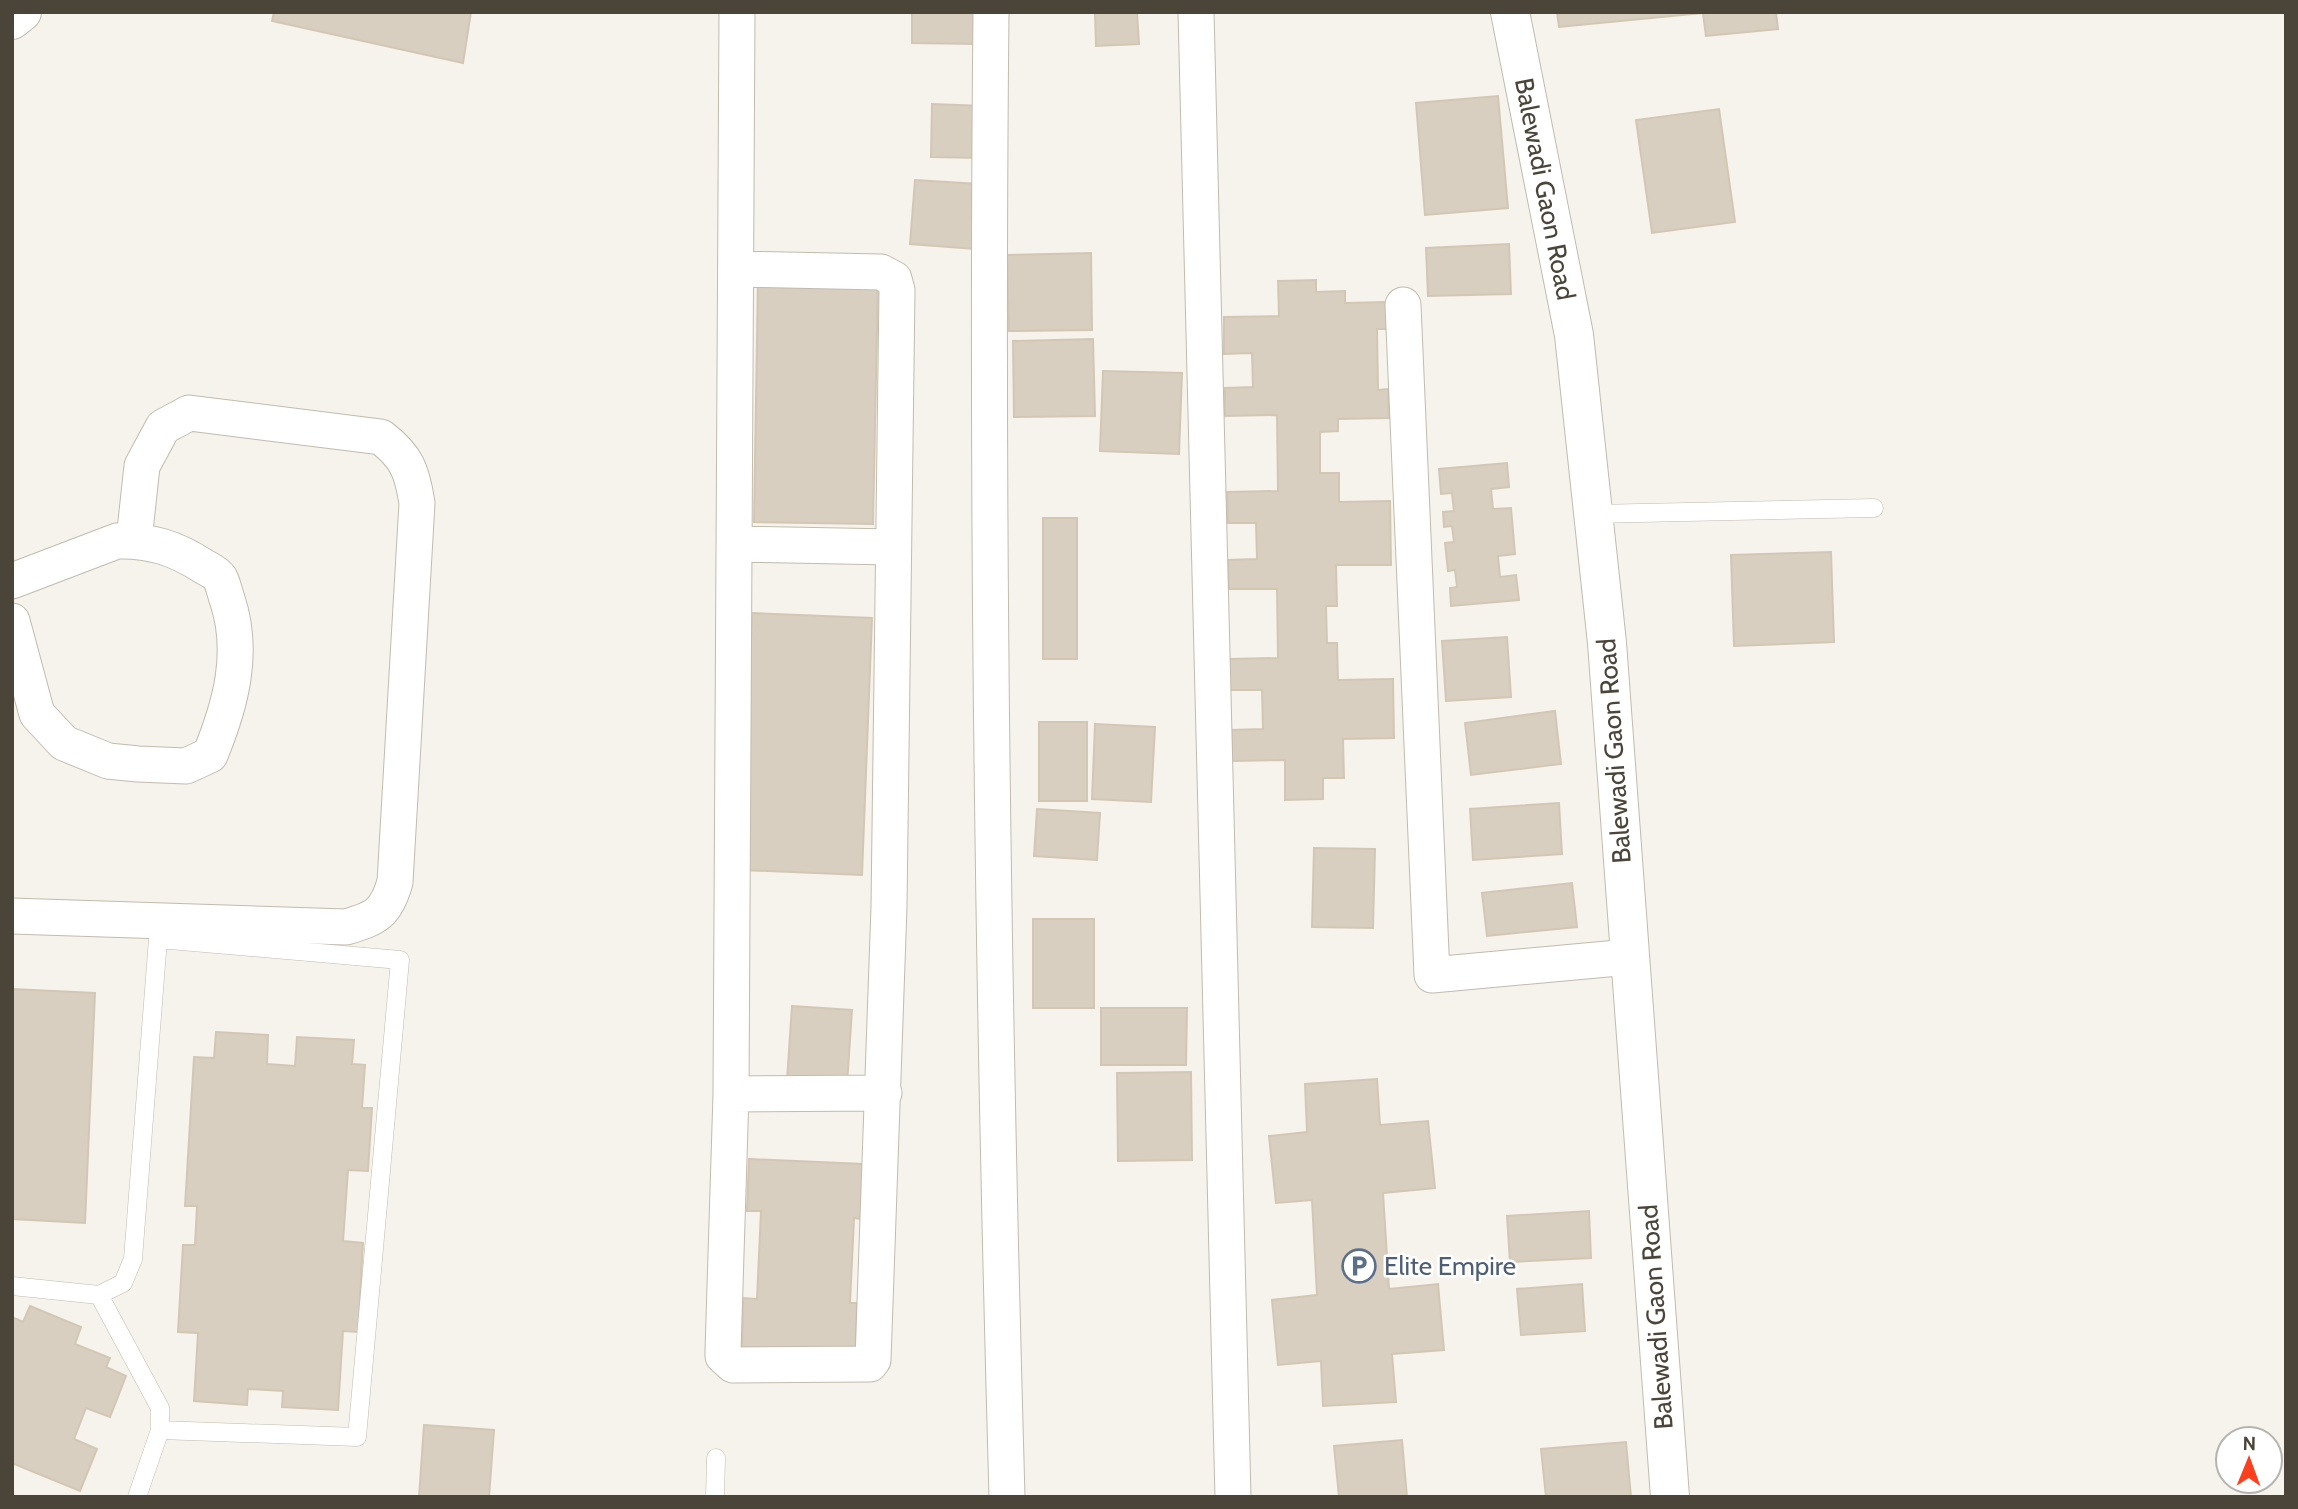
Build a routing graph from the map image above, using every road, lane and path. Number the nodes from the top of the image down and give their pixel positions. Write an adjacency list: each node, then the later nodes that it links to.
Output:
1 (22, 12): 6 (street)
2 (737, 12): 7 (street)
3 (991, 12): 26 (street)
4 (1196, 12): 27 (street)
5 (1510, 12): 10 (street, Balewadi Gaon Road)
6 (12, 20)
7 (738, 269): 12 (street); 13 (street)
8 (1403, 305): 17 (street)
9 (1874, 508): 10 (lane)
10 (1593, 513): 17 (street, Balewadi Gaon Road)
11 (134, 540): 14 (street); 15 (street); 16 (street)
12 (734, 544): 13 (street); 19 (street)
13 (892, 547): 18 (street)
14 (12, 581)
15 (12, 621)
16 (12, 916)
17 (1629, 957): 28 (street, Balewadi Gaon Road)
18 (884, 1093): 19 (street); 19 (street)
19 (731, 1094)
20 (12, 1286): 21 (lane)
21 (99, 1294): 22 (lane); 22 (lane)
22 (160, 1430): 24 (lane)
23 (716, 1458): 25 (lane)
24 (137, 1497)
25 (715, 1497)
26 (1007, 1497)
27 (1233, 1497)
28 (1670, 1497)

